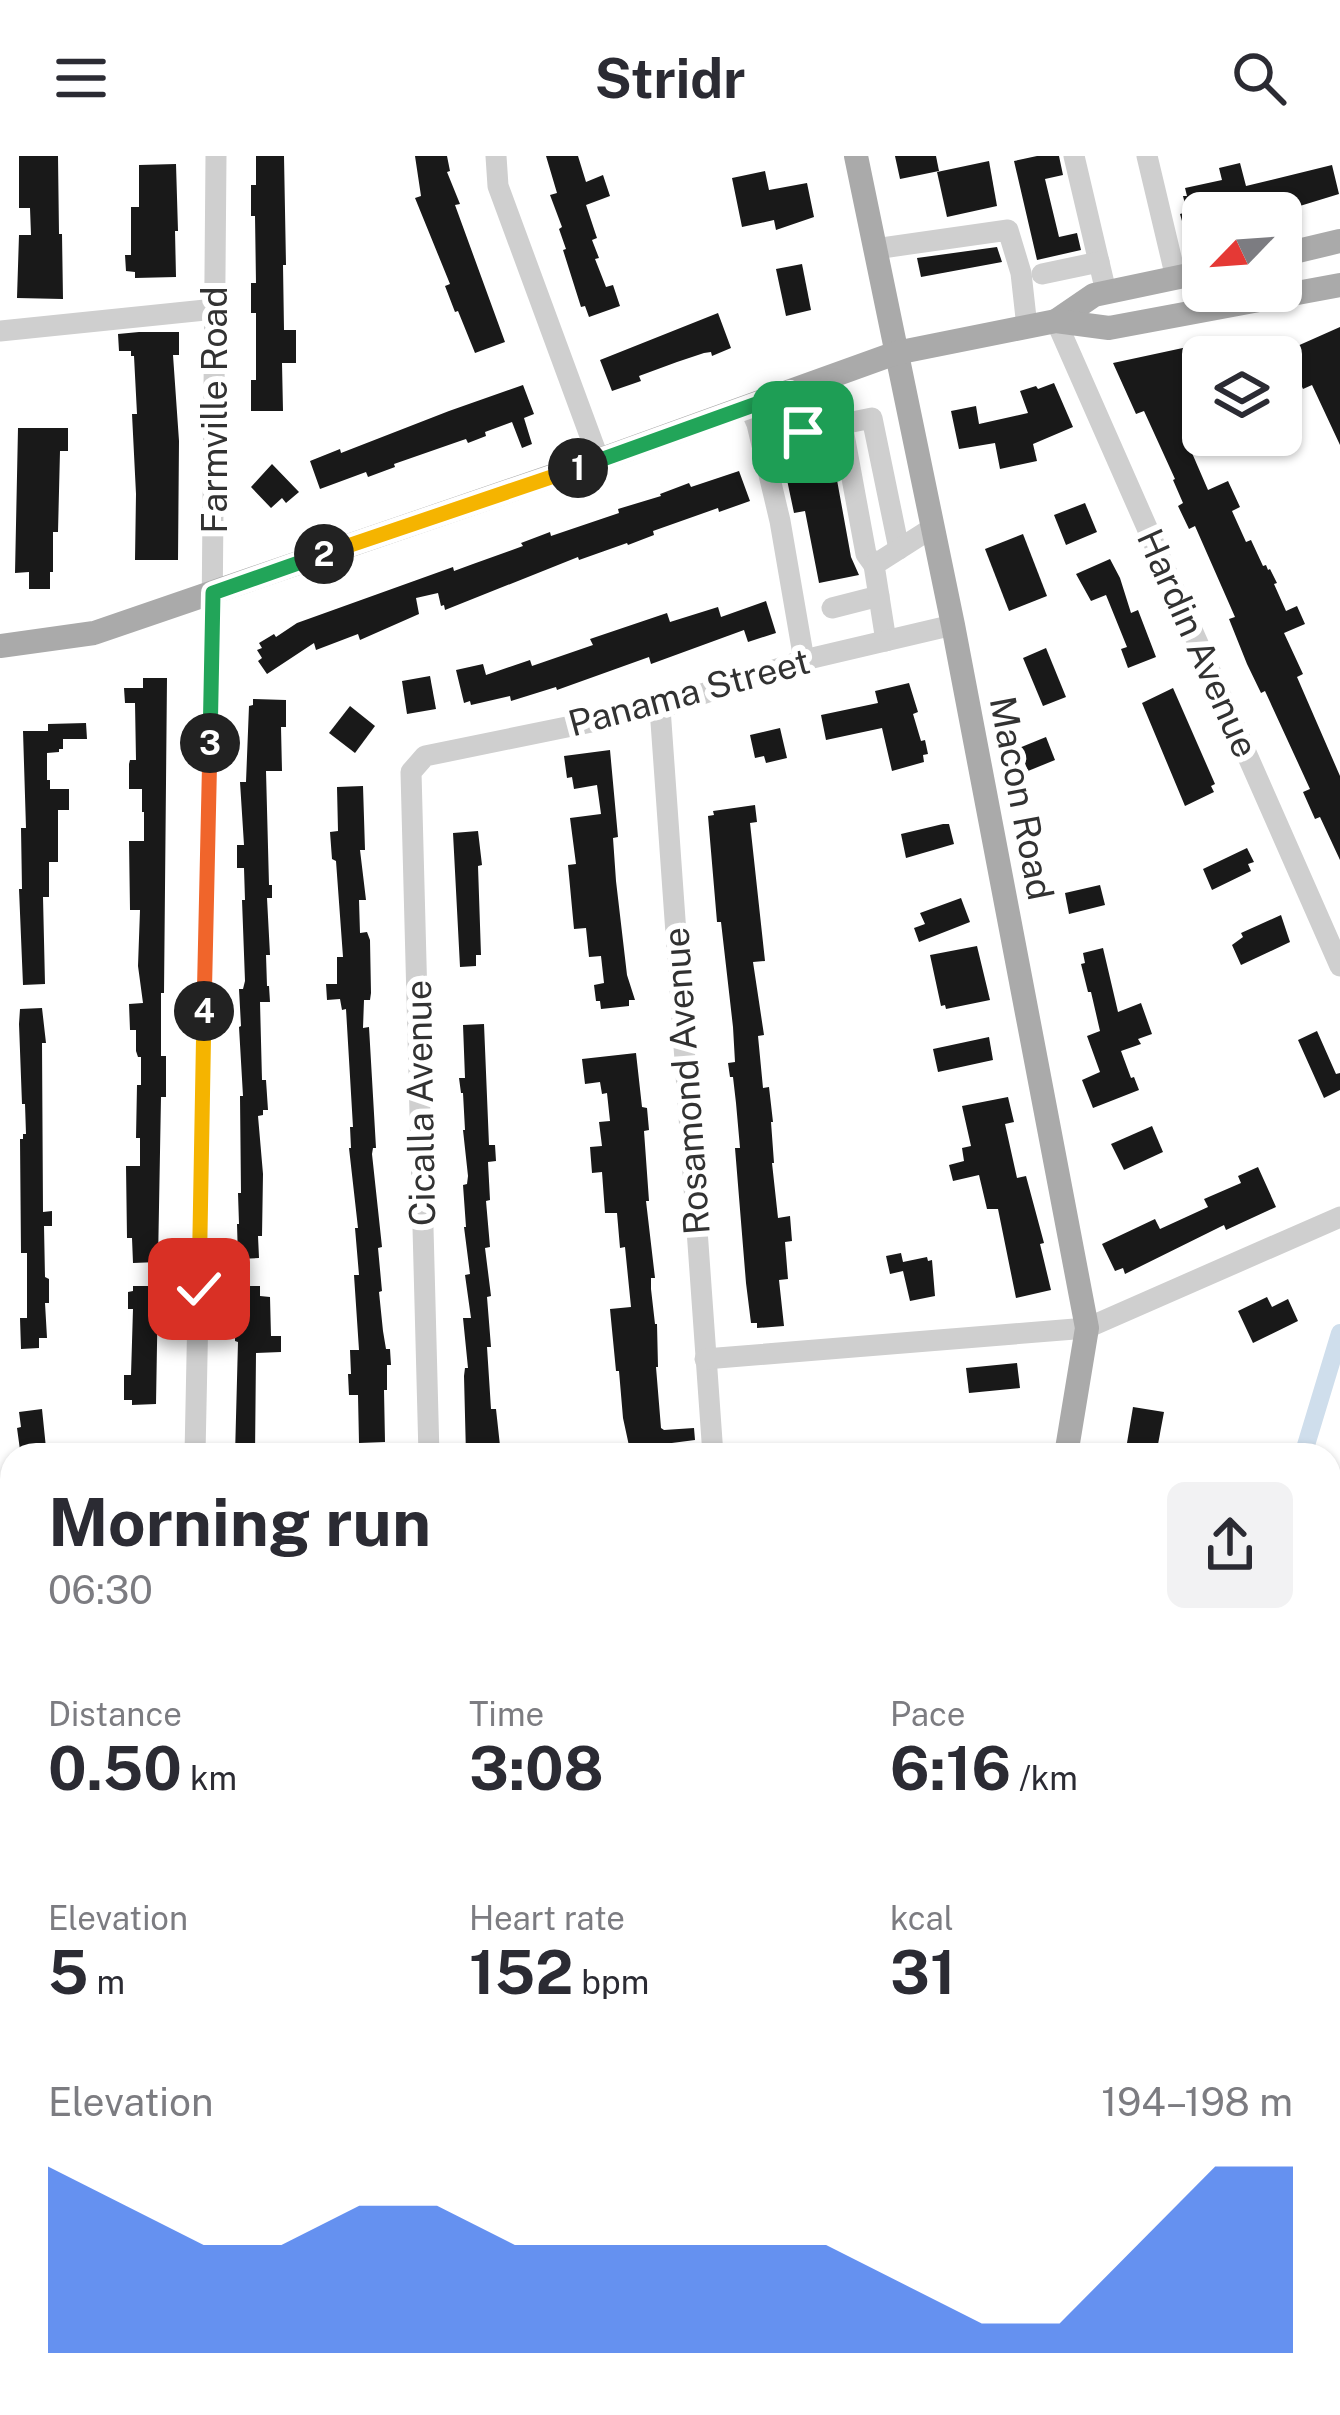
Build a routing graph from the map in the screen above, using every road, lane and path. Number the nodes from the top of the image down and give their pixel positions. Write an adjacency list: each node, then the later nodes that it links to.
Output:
1 (216, 156): 15 (street, Farmville Road)
2 (496, 156): 23 (street)
3 (856, 156): 7 (main road, Macon Road)
4 (1074, 156): 9 (street)
5 (1148, 156): 12 (street)
6 (1340, 242): 8 (main road)
7 (875, 249): 17 (street); 19 (main road, Macon Road)
8 (1302, 250)
9 (1099, 262): 10 (street); 14 (street)
10 (1042, 274)
11 (1182, 277): 12 (main road)
12 (1176, 278): 14 (main road)
13 (1340, 285): 16 (main road)
14 (1106, 292): 16 (main road)
15 (215, 309): 18 (street); 27 (street, Farmville Road)
16 (1056, 321): 17 (main road); 36 (street, Hardin Avenue)
17 (1027, 327): 19 (main road)
18 (0, 331)
19 (896, 353): 20 (main road); 24 (main road, Macon Road)
20 (790, 392): 21 (main road); 22 (street)
21 (749, 406): 23 (main road); 33 (street)
22 (842, 424): 25 (street); 26 (street)
23 (599, 460): 27 (main road)
24 (932, 528): 25 (street); 30 (main road, Macon Road)
25 (899, 549): 26 (street)
26 (874, 565): 28 (street)
27 (213, 593): 32 (main road); 40 (street, Farmville Road)
28 (879, 596): 29 (street); 31 (street)
29 (832, 608)
30 (953, 625): 31 (street, Panama Street); 38 (main road, Macon Road)
31 (886, 640): 33 (street, Panama Street)
32 (0, 646)
33 (804, 660): 34 (street, Panama Street)
34 (660, 708): 35 (street, Panama Street); 39 (street, Rosamond Avenue)
35 (424, 756): 41 (street, Cicalla Avenue)
36 (1340, 966)
37 (1340, 1217): 38 (street)
38 (1087, 1328): 39 (street); 43 (main road, Macon Road)
39 (705, 1358): 42 (street, Rosamond Avenue)
40 (195, 1443)
41 (429, 1443)
42 (712, 1443)
43 (1068, 1443)

